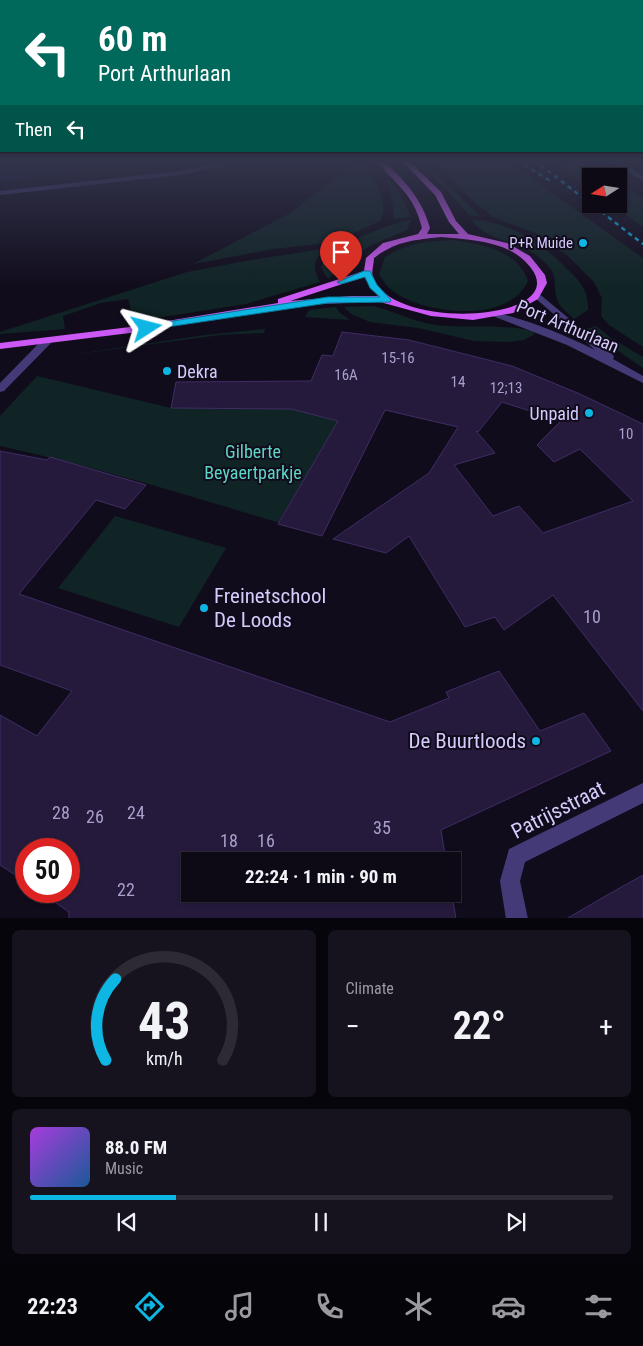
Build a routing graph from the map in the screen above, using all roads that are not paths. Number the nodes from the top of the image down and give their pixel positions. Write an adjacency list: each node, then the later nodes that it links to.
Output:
1 (417, 203): 3 (main road)
2 (443, 203): 4 (main road)
3 (422, 235): 4 (main road, Port Arthurlaan); 5 (main road, Port Arthurlaan)
4 (466, 236): 6 (main road, Port Arthurlaan)
5 (367, 273): 7 (main road); 8 (main road, Port Arthurlaan)
6 (537, 295): 9 (main road, Port Arthurlaan); 12 (street, Port Arthurlaan)
7 (387, 300): 8 (main road, Port Arthurlaan); 9 (main road, Port Arthurlaan)
8 (256, 310): 10 (main road, Port Arthurlaan)
9 (495, 315): 12 (street, Port Arthurlaan)
10 (48, 340): 11 (main road, Port Arthurlaan); 14 (street)
11 (0, 346)
12 (626, 371): 13 (street, Port Arthurlaan)
13 (643, 380)
14 (0, 389)
15 (643, 793): 16 (street, Patrijsstraat)
16 (517, 918)

